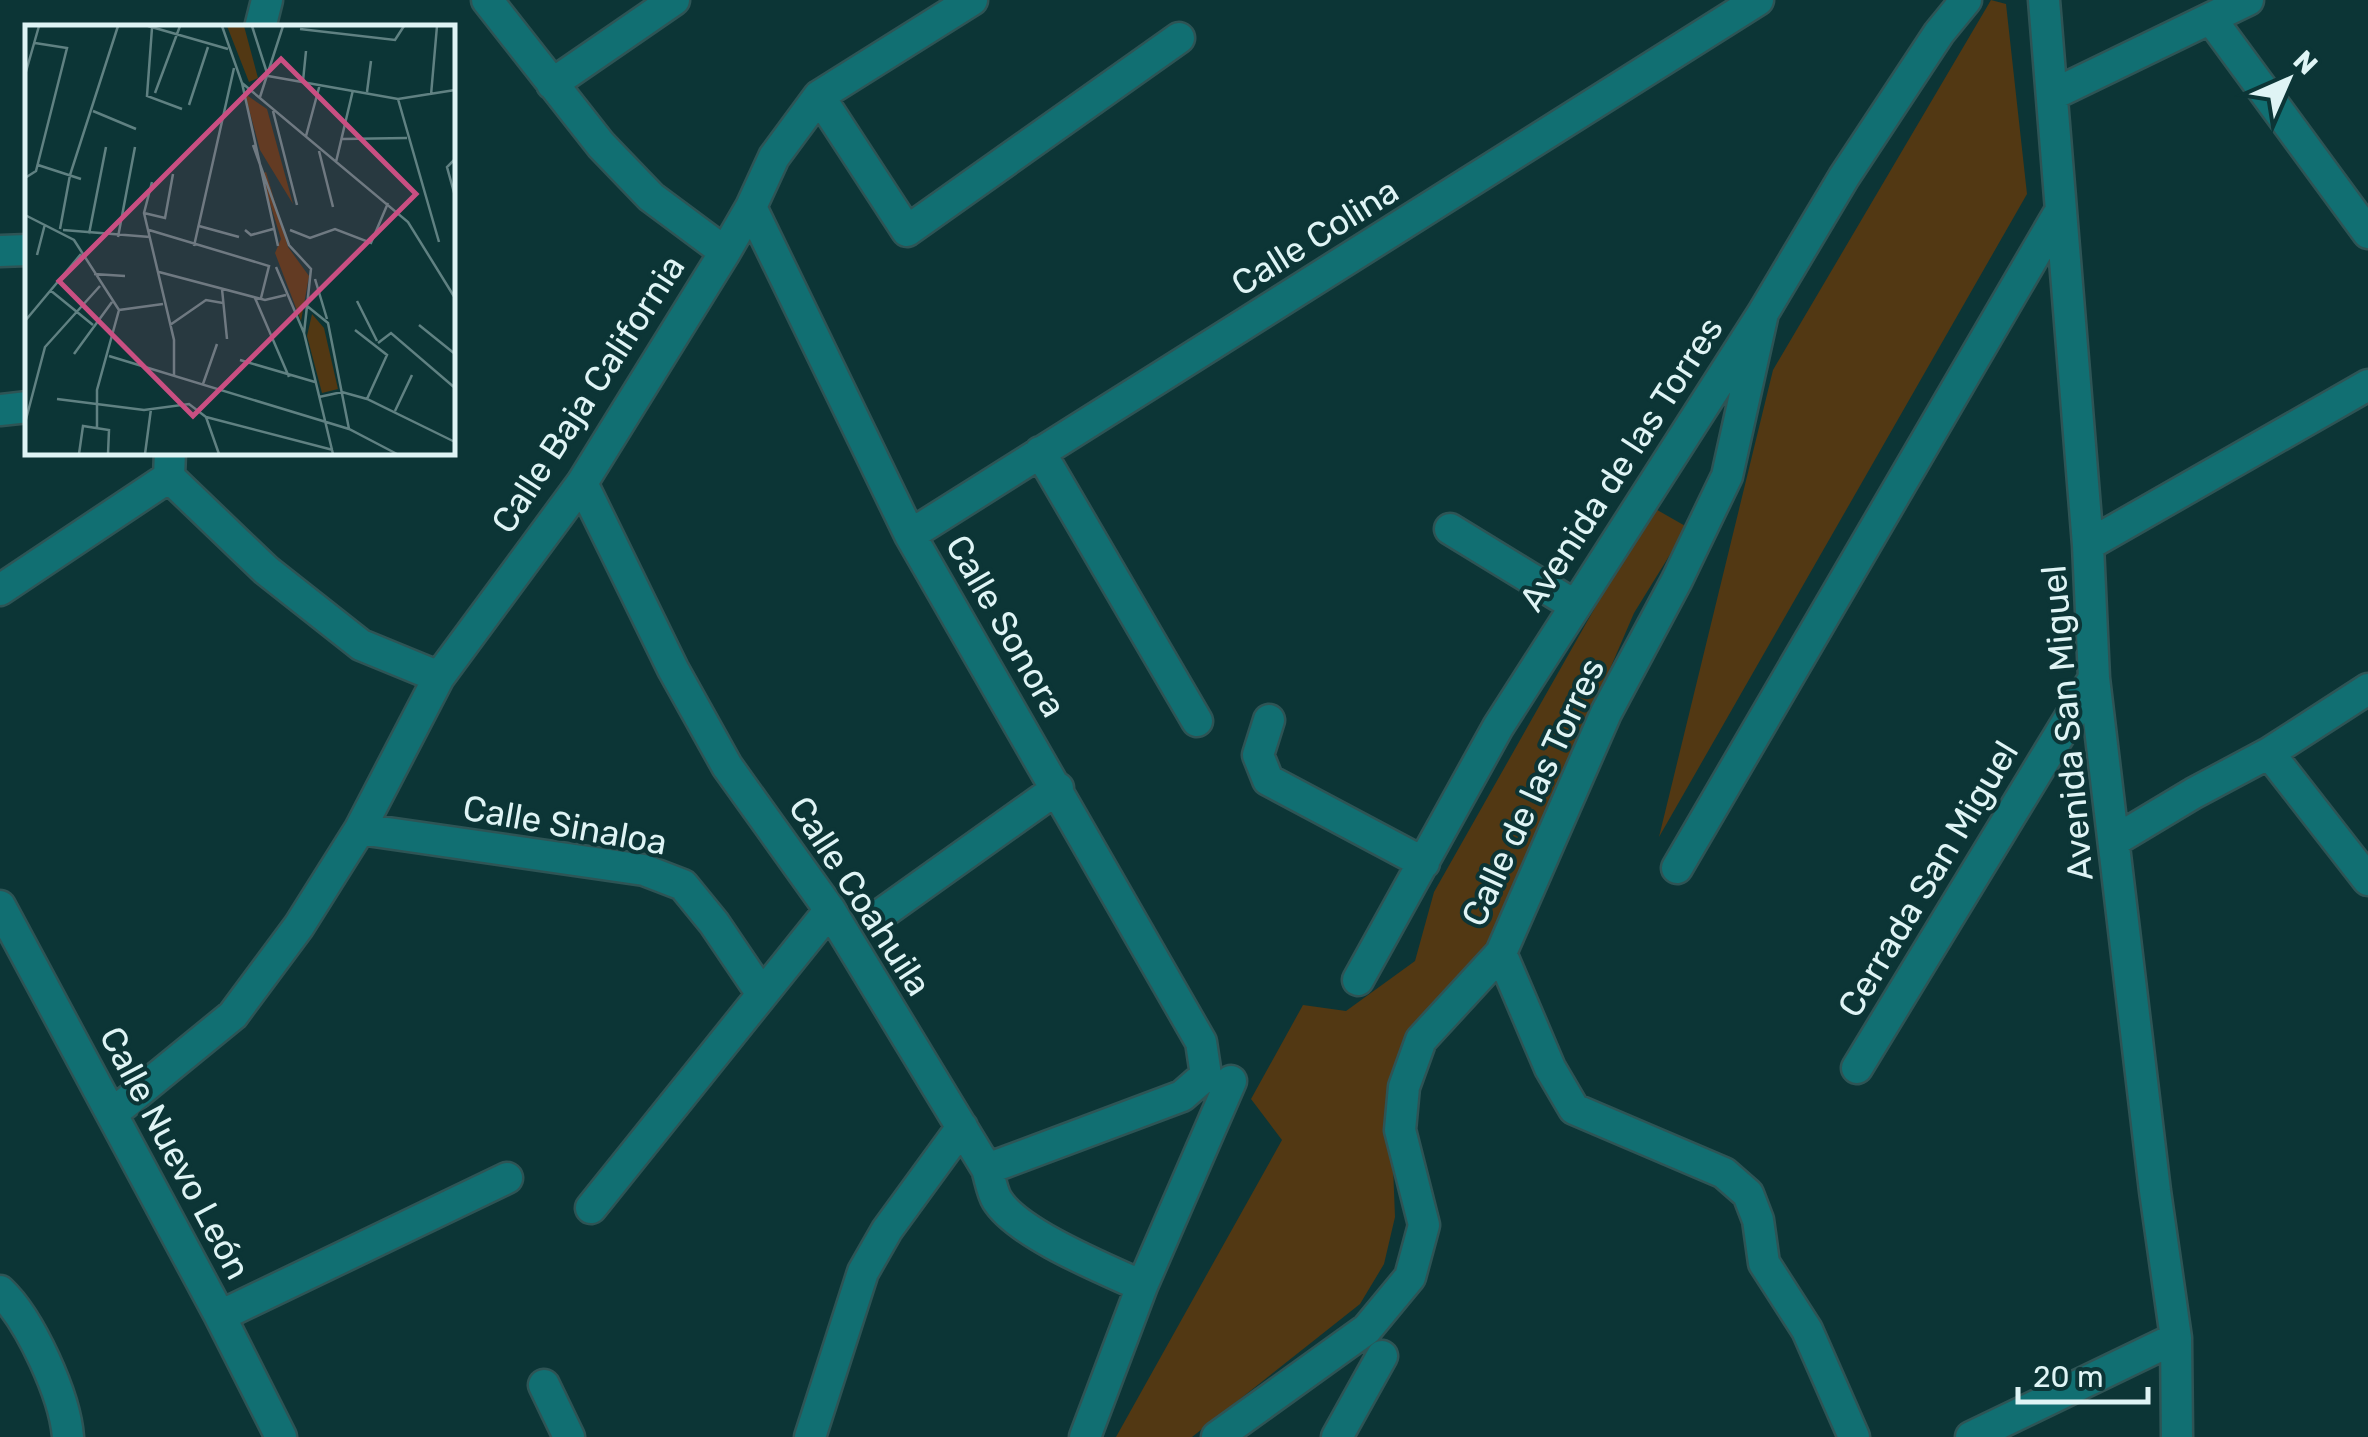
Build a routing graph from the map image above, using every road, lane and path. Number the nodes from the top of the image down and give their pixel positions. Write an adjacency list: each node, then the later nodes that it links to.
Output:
1 (267, 0): 10 (street)
2 (487, 0): 12 (street)
3 (674, 0): 12 (street)
4 (972, 0): 14 (street)
5 (1758, 0): 25 (street, Calle Colina)
6 (1966, 0): 21 (street, Avenida de las Torres)
7 (2044, 0): 13 (street, Avenida San Miguel)
8 (2248, 0): 9 (street)
9 (2214, 10): 13 (street); 17 (street)
10 (261, 25)
11 (1179, 38): 14 (street)
12 (552, 84): 20 (street)
13 (2054, 94): 16 (street, Avenida San Miguel)
14 (819, 96): 15 (street, Calle Baja California)
15 (751, 208): 20 (street, Calle Baja California); 29 (street, Calle Sonora)
16 (2059, 213): 30 (street, Avenida San Miguel); 43 (street)
17 (2368, 232)
18 (25, 250): 19 (street)
19 (0, 251)
20 (725, 252): 27 (street, Calle Baja California)
21 (1763, 313): 32 (street, Avenida de las Torres); 48 (street, Calle de las Torres)
22 (2368, 385): 30 (street)
23 (25, 408): 24 (street)
24 (0, 410)
25 (1040, 452): 29 (street, Calle Colina); 37 (street)
26 (169, 465): 31 (street); 33 (street)
27 (582, 483): 33 (street, Calle Baja California); 46 (street, Calle Coahuila)
28 (1450, 530): 32 (street)
29 (910, 534): 39 (street, Calle Sonora)
30 (2088, 545): 34 (street, Avenida San Miguel)
31 (0, 590)
32 (1574, 605): 42 (street, Avenida de las Torres)
33 (439, 677): 40 (street, Calle Baja California)
34 (2094, 678): 41 (street, Avenida San Miguel); 51 (street, Cerrada San Miguel)
35 (2368, 689): 38 (street)
36 (1268, 720): 42 (street)
37 (1197, 721)
38 (2269, 753): 41 (street); 44 (street)
39 (1058, 788): 47 (street); 52 (street, Calle Sonora)
40 (360, 829): 50 (street, Calle Sinaloa); 53 (street, Calle Baja California)
41 (2114, 841): 61 (street, Avenida San Miguel)
42 (1424, 863): 49 (street, Avenida de las Torres)
43 (1678, 868)
44 (2368, 880)
45 (0, 906): 53 (street, Calle Nuevo León)
46 (830, 910): 50 (street); 54 (street, Calle Coahuila)
47 (880, 915)
48 (1501, 953): 69 (street, Calle de las Torres); 71 (street)
49 (1358, 980)
50 (762, 994): 57 (street)
51 (1857, 1068)
52 (1218, 1078): 55 (street); 58 (street)
53 (112, 1114): 60 (street, Calle Nuevo León)
54 (962, 1127): 55 (street, Calle Coahuila); 67 (street)
55 (987, 1169): 58 (street, Calle Coahuila)
56 (507, 1178): 60 (street)
57 (591, 1208)
58 (1142, 1286): 68 (street)
59 (0, 1291): 64 (street)
60 (220, 1316): 65 (street, Calle Nuevo León)
61 (2176, 1338): 72 (street); 73 (street, Avenida San Miguel)
62 (1382, 1356): 70 (street)
63 (544, 1385): 66 (street)
64 (68, 1437)
65 (281, 1437)
66 (569, 1437)
67 (810, 1437)
68 (1084, 1437)
69 (1218, 1437)
70 (1337, 1437)
71 (1854, 1437)
72 (1972, 1437)
73 (2177, 1437)

